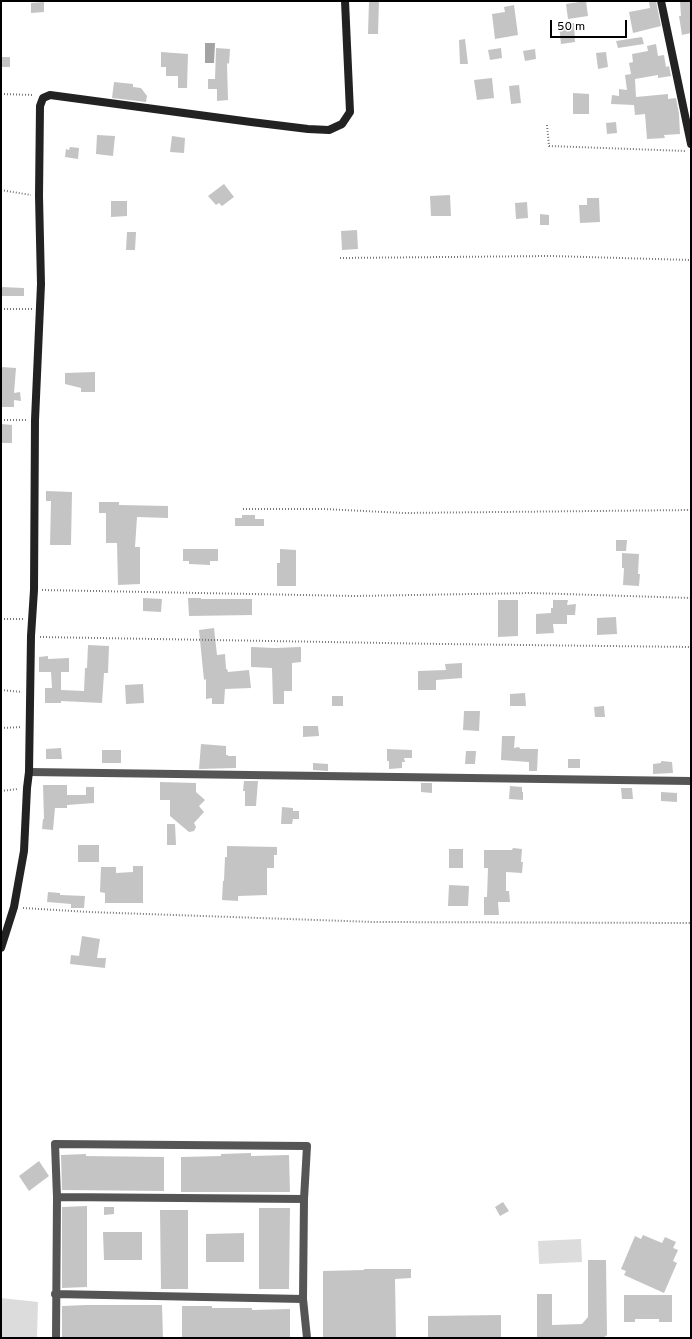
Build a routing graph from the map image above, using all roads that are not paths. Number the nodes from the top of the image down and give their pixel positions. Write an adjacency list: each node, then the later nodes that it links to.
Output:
1 (344, 1): 4 (street)
2 (661, 1): 3 (street)
3 (691, 144)
4 (29, 772): 5 (street); 6 (street)
5 (691, 781)
6 (1, 948)
7 (57, 1197): 8 (street); 8 (street); 9 (street)
8 (304, 1199): 10 (street)
9 (56, 1294): 10 (street); 11 (street)
10 (303, 1299): 12 (street)
11 (56, 1338)
12 (307, 1338)

